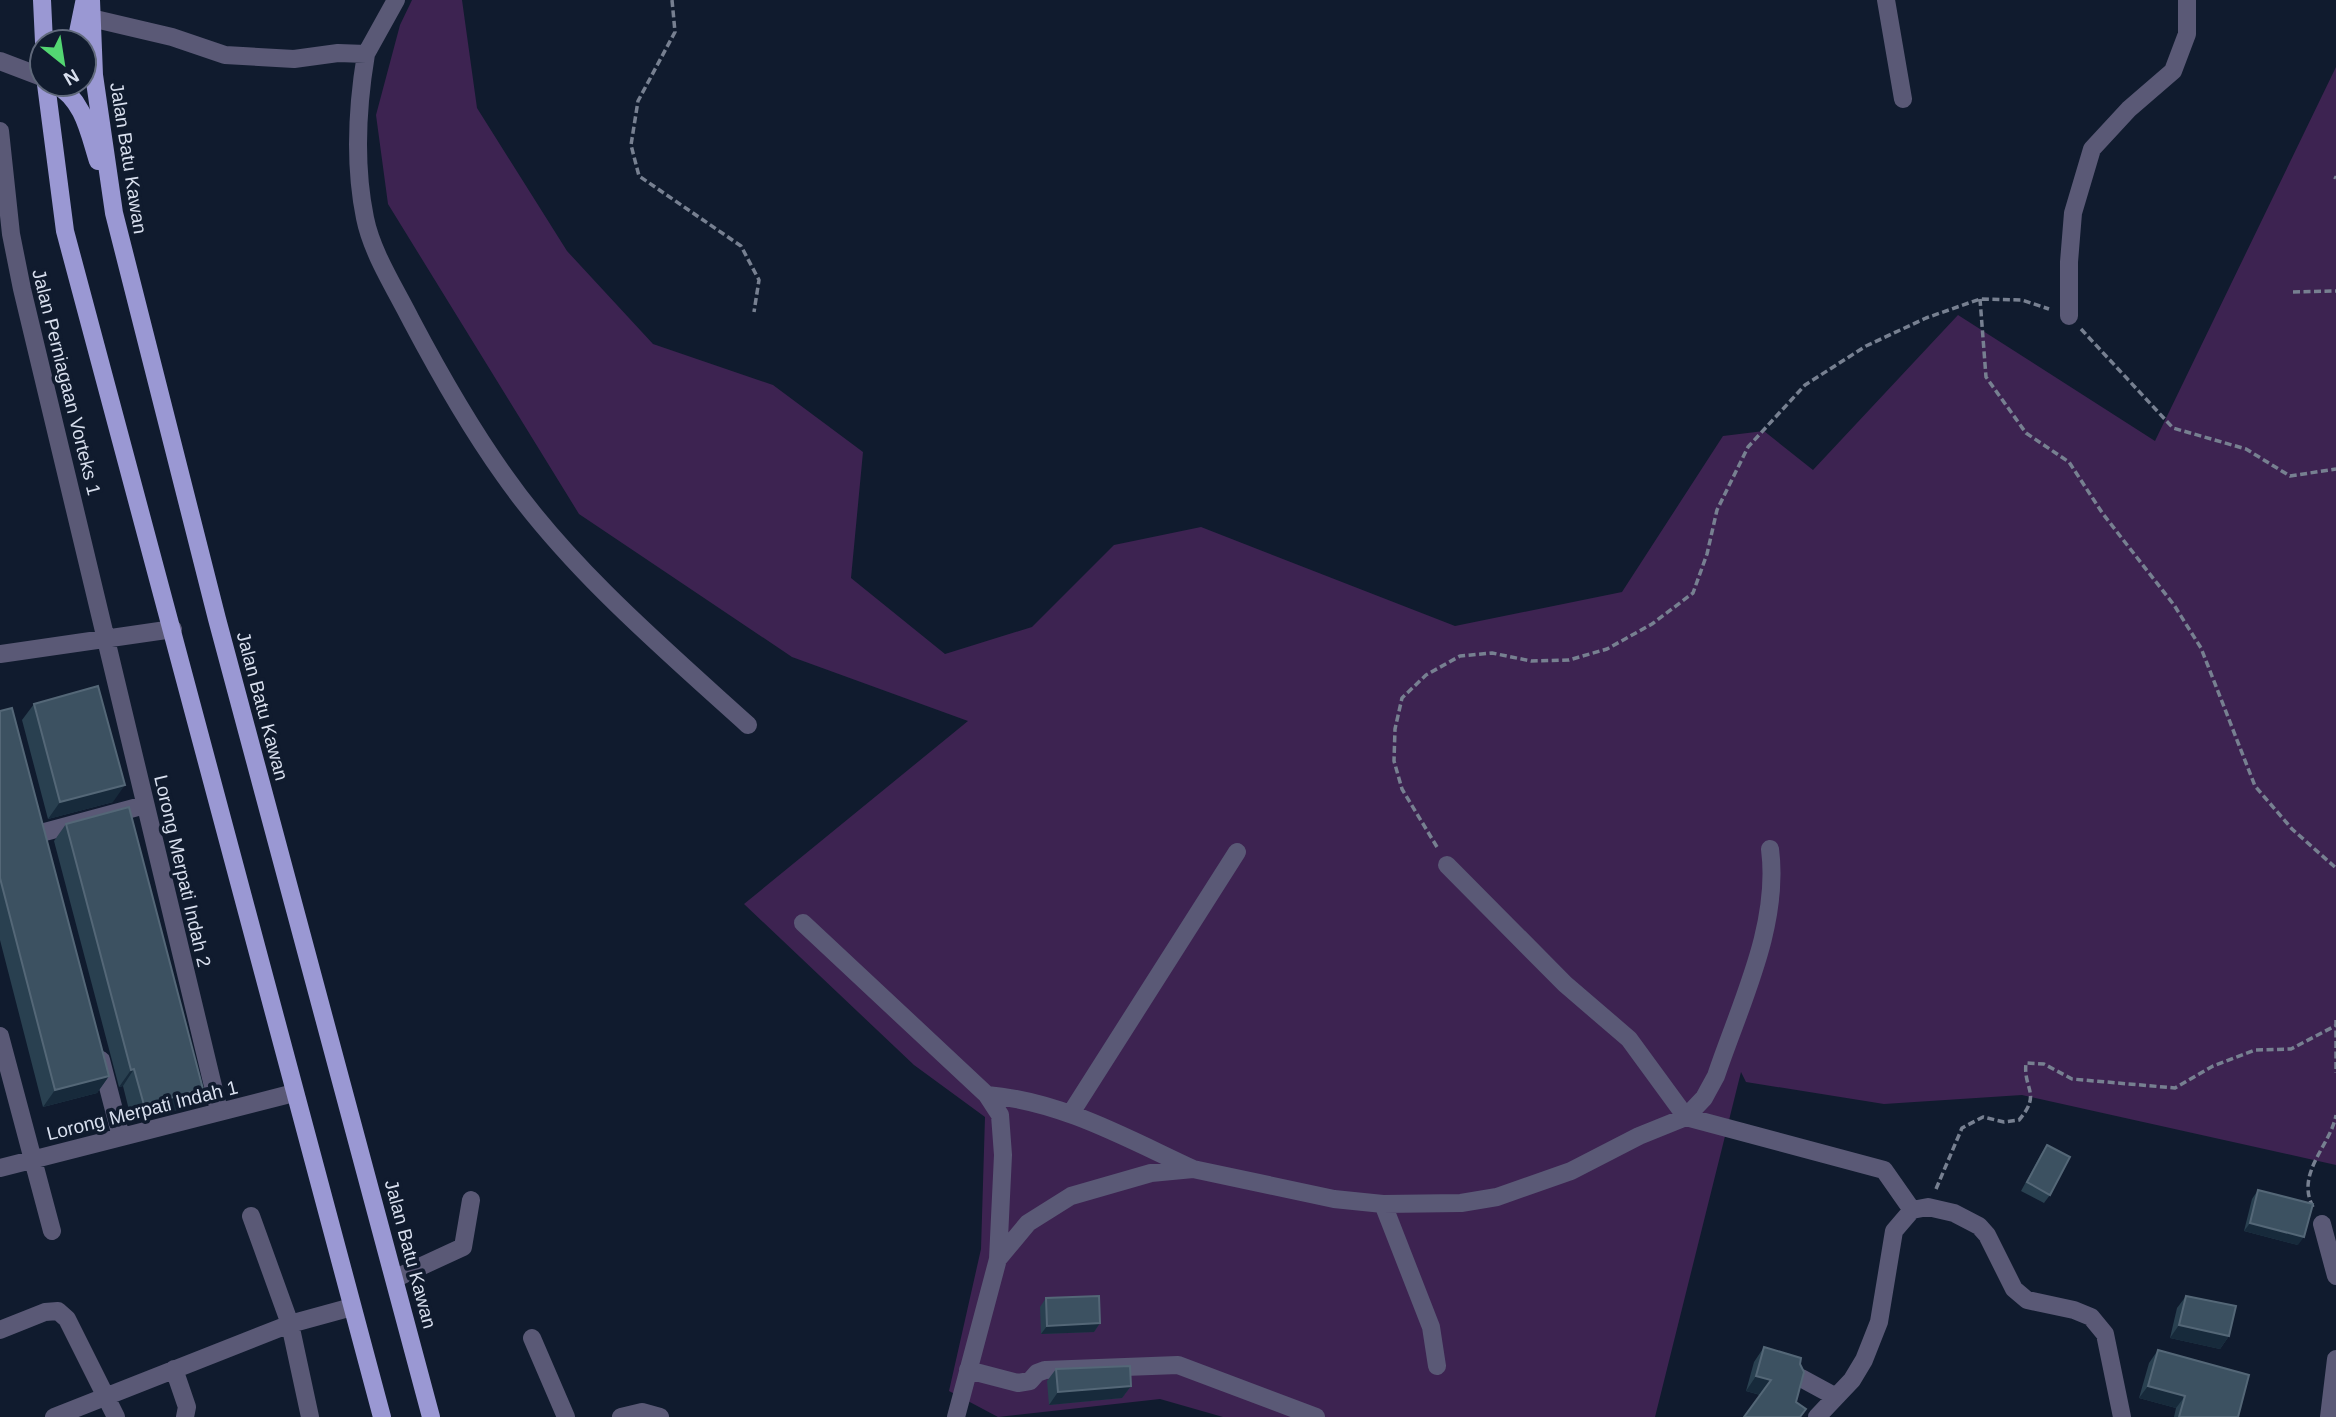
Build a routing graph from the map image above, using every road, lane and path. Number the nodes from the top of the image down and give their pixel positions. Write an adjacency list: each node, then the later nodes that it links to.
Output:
1 (42, 0): 8 (main road)
2 (85, 0): 9 (main road)
3 (396, 0): 10 (street)
4 (672, 0): 22 (path)
5 (1886, 0): 15 (street)
6 (2187, 0): 23 (street)
7 (91, 9): 10 (street); 17 (main road, Jalan Batu Kawan)
8 (43, 28)
9 (79, 28)
10 (366, 54): 28 (street)
11 (0, 61): 12 (street)
12 (28, 72)
13 (48, 98): 25 (main road)
14 (72, 98): 17 (main road)
15 (1903, 99)
16 (0, 131): 18 (street, Jalan Perniagaan Vorteks 1)
17 (114, 213): 61 (main road, Jalan Batu Kawan)
18 (5, 235): 26 (street, Jalan Perniagaan Vorteks 1)
19 (2336, 291): 20 (path)
20 (2292, 292)
21 (1980, 299): 23 (path); 33 (path); 34 (path)
22 (754, 312)
23 (2069, 316): 24 (path)
24 (2336, 469)
25 (173, 629): 26 (street); 42 (main road)
26 (108, 639): 27 (street); 29 (street, Lorong Merpati Indah 2)
27 (0, 654)
28 (748, 726)
29 (145, 805): 30 (street); 44 (street, Lorong Merpati Indah 2)
30 (41, 834)
31 (1770, 849): 47 (street)
32 (1237, 852): 45 (street)
33 (1447, 865): 47 (street)
34 (2336, 868)
35 (803, 923): 43 (street)
36 (2336, 1020): 37 (path)
37 (2335, 1026): 40 (path); 55 (path)
38 (0, 1036): 41 (street)
39 (97, 1044): 49 (street)
40 (2336, 1073)
41 (5, 1075): 50 (street)
42 (294, 1093): 44 (street, Lorong Merpati Indah 1); 62 (main road)
43 (987, 1095): 45 (street); 59 (street)
44 (219, 1111): 49 (street, Lorong Merpati Indah 1)
45 (1071, 1113): 52 (street)
46 (2336, 1115): 48 (path)
47 (1686, 1117): 54 (street); 55 (street)
48 (2335, 1129): 57 (path)
49 (121, 1137): 50 (street, Lorong Merpati Indah 1)
50 (33, 1159): 51 (street, Lorong Merpati Indah 1); 58 (street)
51 (0, 1168)
52 (1194, 1169): 54 (street); 59 (street)
53 (471, 1200): 61 (street)
54 (1383, 1204): 67 (street)
55 (1920, 1209): 72 (street); 85 (street)
56 (251, 1216): 63 (street)
57 (2322, 1224): 60 (street)
58 (52, 1231)
59 (998, 1259): 69 (street)
60 (2336, 1276)
61 (396, 1278): 78 (main road, Jalan Batu Kawan)
62 (352, 1307): 63 (street); 77 (main road)
63 (290, 1324): 68 (street); 73 (street)
64 (0, 1330): 71 (street)
65 (532, 1338): 79 (street)
66 (2336, 1359): 86 (street)
67 (1437, 1366)
68 (174, 1369): 71 (street); 76 (street)
69 (968, 1370): 82 (street); 83 (street)
70 (1801, 1378): 72 (street)
71 (106, 1395): 74 (street); 75 (street)
72 (1836, 1397): 84 (street)
73 (304, 1415)
74 (54, 1417)
75 (116, 1417)
76 (185, 1417)
77 (382, 1417)
78 (430, 1417)
79 (566, 1417)
80 (621, 1417): 81 (street)
81 (657, 1417)
82 (956, 1417)
83 (1316, 1417)
84 (1817, 1417)
85 (2122, 1417)
86 (2329, 1417)

